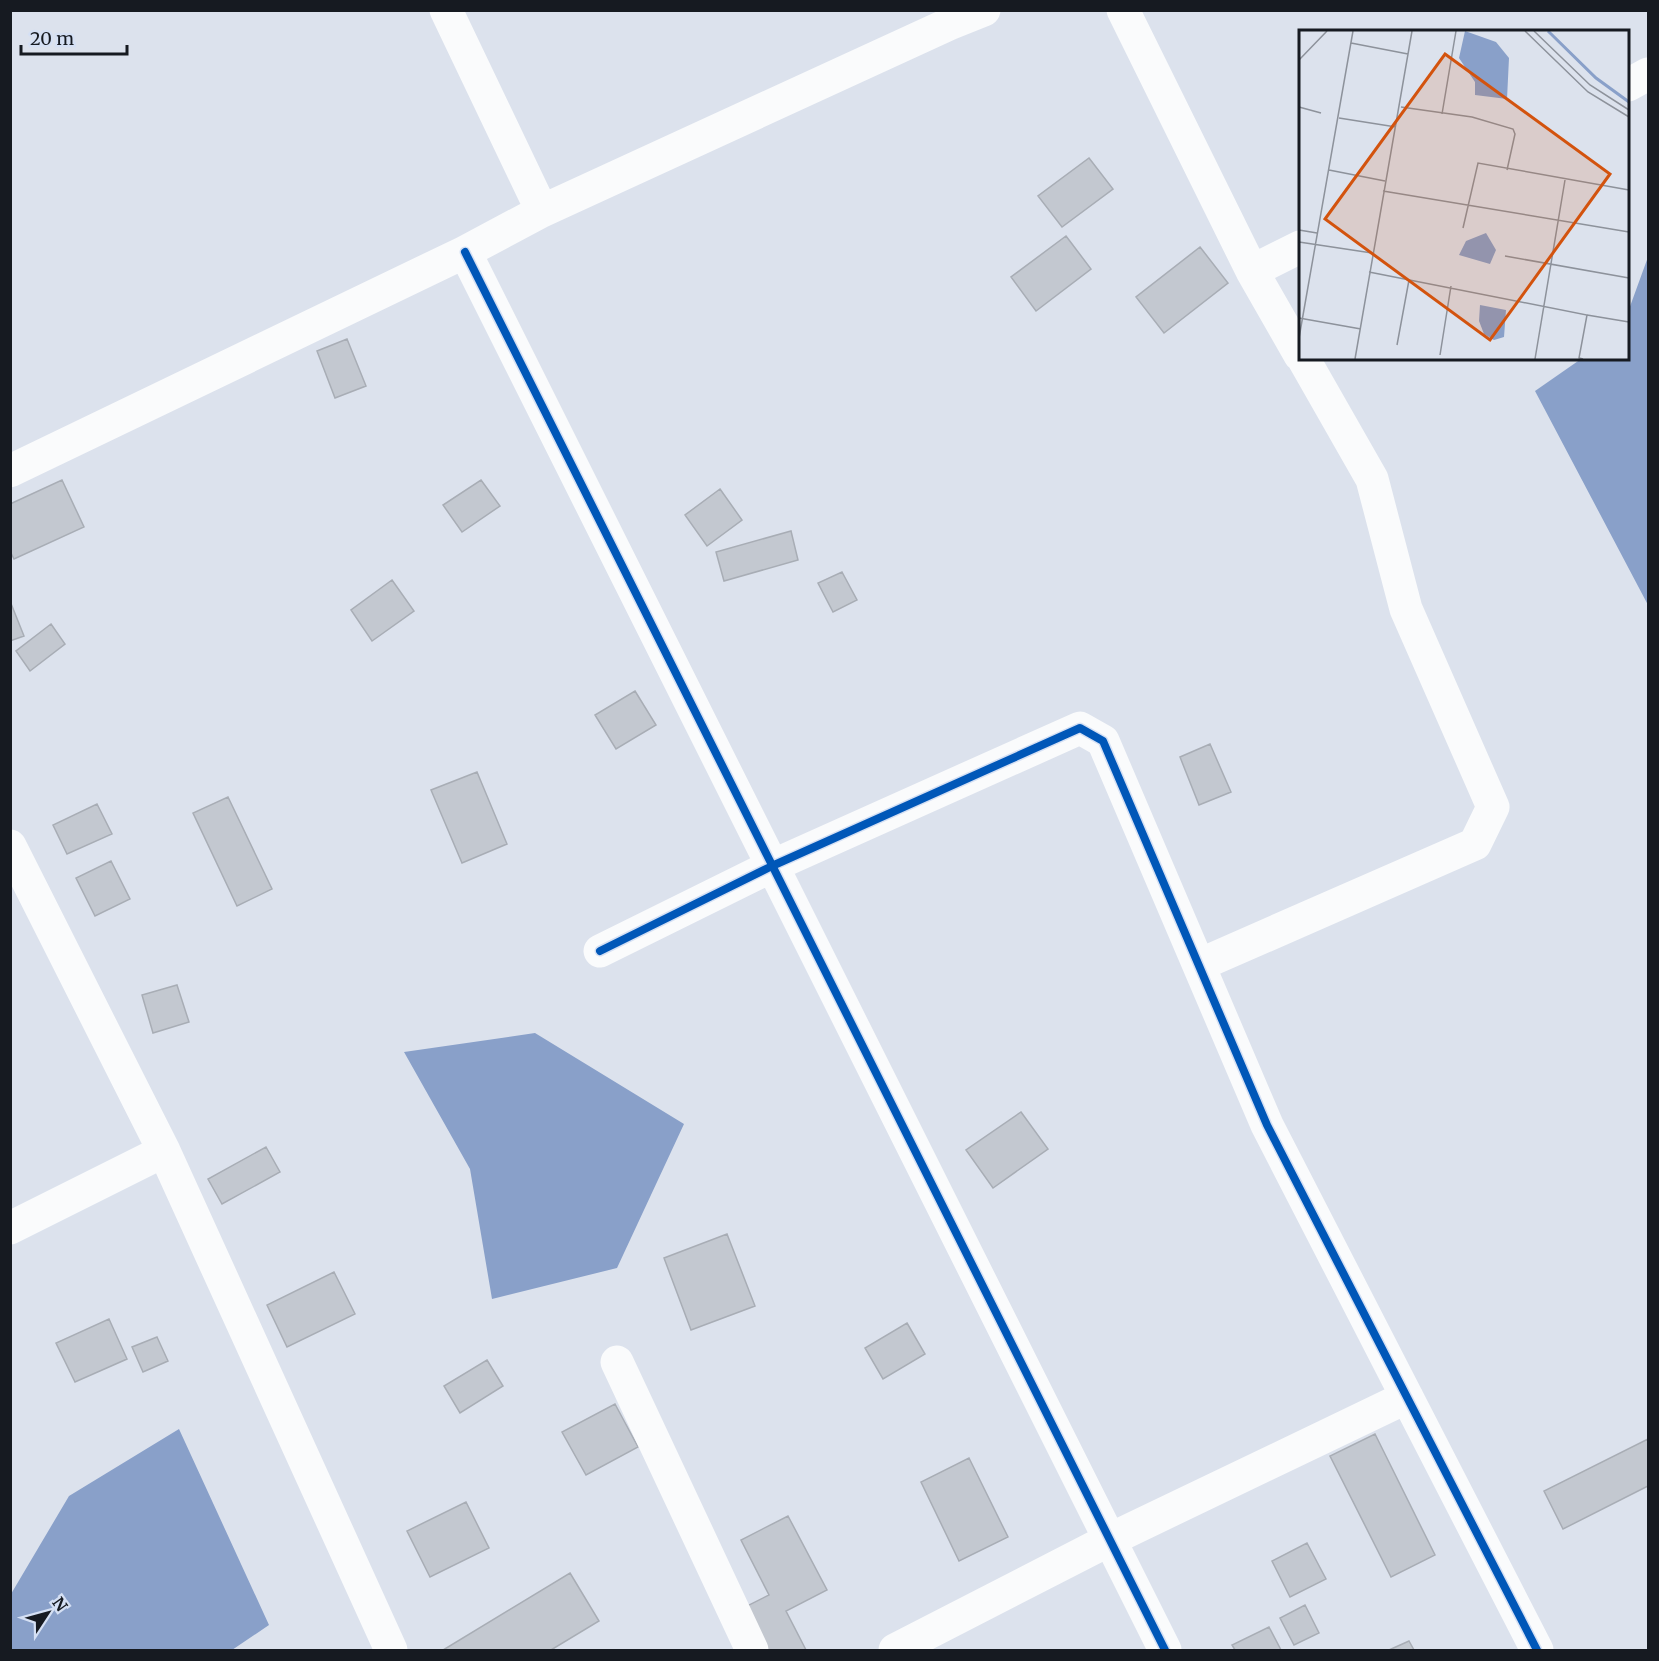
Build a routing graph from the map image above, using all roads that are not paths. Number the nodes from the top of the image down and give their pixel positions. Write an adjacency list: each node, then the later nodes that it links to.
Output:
1 (446, 10): 7 (street)
2 (984, 10): 4 (street)
3 (1123, 10): 10 (street)
4 (946, 17): 7 (street)
5 (1648, 74): 6 (street)
6 (1629, 84)
7 (542, 211): 9 (street)
8 (1299, 248): 10 (street)
9 (465, 252): 13 (street); 15 (street)
10 (1252, 271): 11 (street)
11 (1299, 352)
12 (1304, 360): 17 (street)
13 (10, 471)
14 (10, 846): 18 (street)
15 (772, 866): 16 (street); 17 (street); 22 (street)
16 (600, 951)
17 (1199, 965): 21 (street)
18 (164, 1151): 19 (street); 23 (street)
19 (10, 1228)
20 (617, 1362): 24 (street)
21 (1407, 1397): 22 (street); 27 (street)
22 (1109, 1540): 25 (street); 26 (street)
23 (391, 1650)
24 (752, 1650)
25 (895, 1650)
26 (1164, 1650)
27 (1536, 1650)

